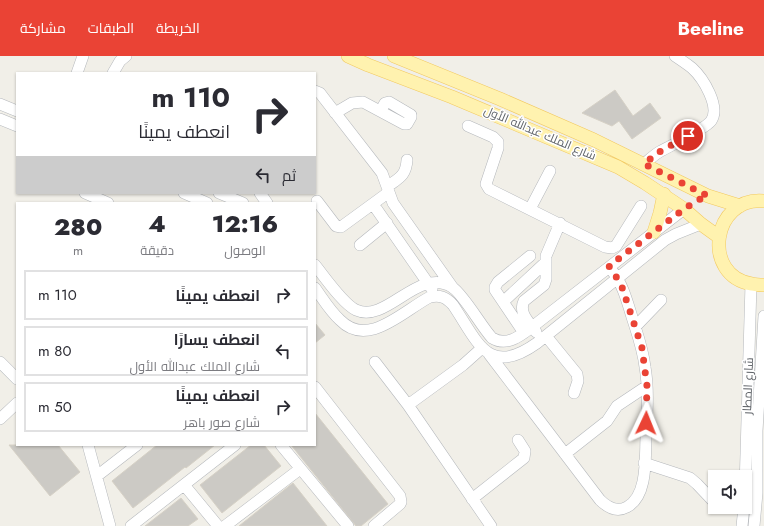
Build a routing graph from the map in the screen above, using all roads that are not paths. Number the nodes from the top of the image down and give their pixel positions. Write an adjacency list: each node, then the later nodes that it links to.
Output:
1 (83, 56): 6 (street)
2 (126, 56): 7 (street)
3 (348, 56): 23 (main road, شارع الملك عبدالله الأول)
4 (394, 56): 17 (main road, شارع الملك عبدالله الأول)
5 (675, 56): 17 (street)
6 (77, 72)
7 (114, 72)
8 (316, 91): 12 (street)
9 (0, 104): 11 (street)
10 (381, 110): 12 (street)
11 (16, 111)
12 (335, 112): 19 (street)
13 (0, 119): 14 (street)
14 (16, 126)
15 (468, 126): 33 (street)
16 (407, 160): 19 (street)
17 (644, 164): 24 (main road, شارع الملك عبدالله الأول)
18 (550, 171): 33 (street)
19 (388, 190): 30 (street); 52 (street)
20 (87, 194): 27 (street)
21 (187, 194): 28 (street)
22 (221, 194): 29 (street)
23 (664, 194): 34 (main road, شارع الملك عبدالله الأول); 38 (main road)
24 (708, 196): 32 (main road, شارع الملك عبدالله الأول); 34 (main road)
25 (317, 201): 30 (street)
26 (764, 201): 32 (main road)
27 (106, 202)
28 (205, 202)
29 (241, 202)
30 (373, 204): 36 (street)
31 (641, 206): 35 (street)
32 (740, 206): 39 (main road)
33 (530, 209): 35 (street)
34 (684, 209): 37 (main road, شارع الملك عبدالله الأول); 38 (street)
35 (560, 223): 43 (street)
36 (387, 224): 40 (street); 48 (street)
37 (701, 224): 39 (main road, شارع الملك عبدالله الأول); 41 (street)
38 (650, 235): 41 (street); 45 (street)
39 (719, 237): 50 (main road)
40 (360, 245)
41 (654, 248): 46 (street)
42 (530, 256): 57 (street)
43 (546, 262): 57 (street); 62 (street)
44 (316, 266): 47 (street)
45 (609, 266): 46 (street); 49 (street)
46 (618, 277): 54 (street); 61 (street)
47 (327, 280): 48 (street); 51 (street)
48 (428, 284): 52 (street); 55 (street)
49 (587, 284): 54 (street); 58 (street)
50 (757, 285): 85 (street, شارع المطار)
51 (316, 288)
52 (453, 288): 62 (street)
53 (316, 290): 55 (street)
54 (596, 294): 60 (street)
55 (436, 296): 64 (street)
56 (661, 300): 61 (street)
57 (503, 302): 62 (street)
58 (559, 306): 60 (street); 62 (street)
59 (764, 316): 72 (street, شارع المطار)
60 (567, 318): 63 (street)
61 (635, 327): 68 (street)
62 (528, 330): 63 (street)
63 (543, 338): 64 (street); 70 (street)
64 (485, 351): 73 (street); 82 (street)
65 (0, 362): 67 (street)
66 (375, 362): 73 (street)
67 (16, 378)
68 (647, 386): 82 (street); 83 (street)
69 (316, 388): 96 (street)
70 (574, 392)
71 (16, 404): 74 (street)
72 (762, 404): 75 (street, شارع المطار)
73 (408, 405): 89 (street)
74 (0, 419)
75 (757, 431): 77 (street, شارع المطار); 99 (street, شارع المطار)
76 (518, 440): 89 (street)
77 (764, 444)
78 (88, 446): 86 (street)
79 (136, 446): 86 (street)
80 (235, 446): 87 (street)
81 (282, 446): 84 (street)
82 (565, 454): 83 (street)
83 (644, 464): 88 (street)
84 (300, 469): 94 (street); 95 (street)
85 (746, 470)
86 (97, 476): 91 (street)
87 (185, 486): 92 (street); 93 (street)
88 (708, 496)
89 (472, 499): 97 (street)
90 (743, 514): 98 (street)
91 (110, 526)
92 (131, 526)
93 (218, 526)
94 (225, 526)
95 (348, 526)
96 (374, 526)
97 (491, 526)
98 (742, 526)
99 (754, 526)

